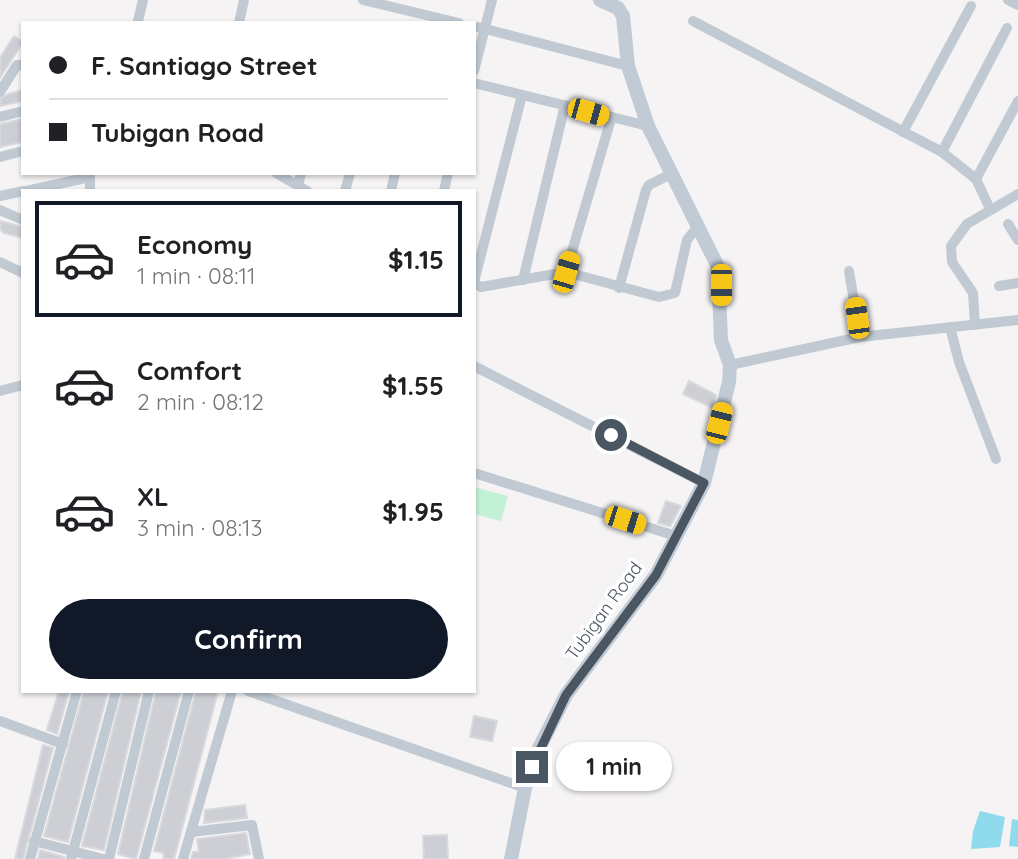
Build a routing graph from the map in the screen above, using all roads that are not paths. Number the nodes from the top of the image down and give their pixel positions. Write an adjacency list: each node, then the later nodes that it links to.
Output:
1 (143, 0): 9 (street)
2 (244, 0): 10 (street)
3 (363, 0): 11 (street)
4 (492, 0): 13 (street)
5 (600, 0): 17 (street, Tubigan Road)
6 (1008, 0): 7 (street)
7 (1018, 5)
8 (971, 6): 27 (street)
9 (138, 21)
10 (239, 21)
11 (451, 21)
12 (693, 22): 27 (street)
13 (480, 28): 15 (street); 17 (street)
14 (1007, 28): 29 (street)
15 (476, 57)
16 (21, 62): 19 (street)
17 (628, 66): 26 (street, Tubigan Road)
18 (476, 84): 20 (street)
19 (0, 92)
20 (522, 95): 22 (street); 50 (street)
21 (1018, 101): 34 (street)
22 (565, 105): 25 (street); 51 (street)
23 (21, 112): 24 (street)
24 (0, 117)
25 (611, 118): 26 (street); 49 (street)
26 (648, 126): 31 (street, Tubigan Road)
27 (903, 132): 29 (street)
28 (21, 152): 30 (street)
29 (942, 152): 34 (street)
30 (0, 157)
31 (671, 174): 44 (street, Tubigan Road); 55 (street)
32 (90, 175): 36 (street)
33 (279, 175): 35 (street)
34 (976, 180): 40 (street)
35 (302, 188)
36 (32, 189)
37 (21, 192): 39 (street)
38 (1018, 194): 40 (street)
39 (0, 196)
40 (990, 209): 57 (street)
41 (0, 210): 42 (street)
42 (21, 219)
43 (1008, 224): 45 (street)
44 (698, 226): 55 (street); 60 (street, Tubigan Road)
45 (1018, 240)
46 (0, 262): 48 (street)
47 (849, 271): 59 (street)
48 (21, 272)
49 (566, 272): 51 (street); 55 (street)
50 (476, 275)
51 (523, 280): 53 (street)
52 (1018, 283): 54 (street)
53 (476, 284)
54 (999, 286)
55 (619, 288)
56 (1018, 320): 57 (street)
57 (975, 325): 58 (street)
58 (950, 327): 59 (street); 64 (street)
59 (860, 337): 60 (street)
60 (730, 365): 66 (street, Tubigan Road)
61 (476, 367): 66 (street)
62 (21, 386): 63 (street)
63 (0, 391)
64 (996, 459)
65 (476, 474): 67 (street)
66 (704, 483): 67 (street, Tubigan Road)
67 (676, 536): 76 (street, Tubigan Road)
68 (76, 693): 75 (street)
69 (115, 693): 79 (street)
70 (149, 693): 82 (street)
71 (188, 693): 83 (street)
72 (231, 693): 77 (street)
73 (253, 693): 76 (street)
74 (0, 721): 75 (street)
75 (63, 744): 78 (street)
76 (525, 788): 86 (street, Tubigan Road)
77 (191, 832): 84 (street); 85 (street)
78 (34, 841): 79 (street); 80 (street)
79 (72, 855): 81 (street)
80 (30, 859)
81 (103, 859)
82 (109, 859)
83 (144, 859)
84 (183, 859)
85 (260, 859)
86 (511, 859)

